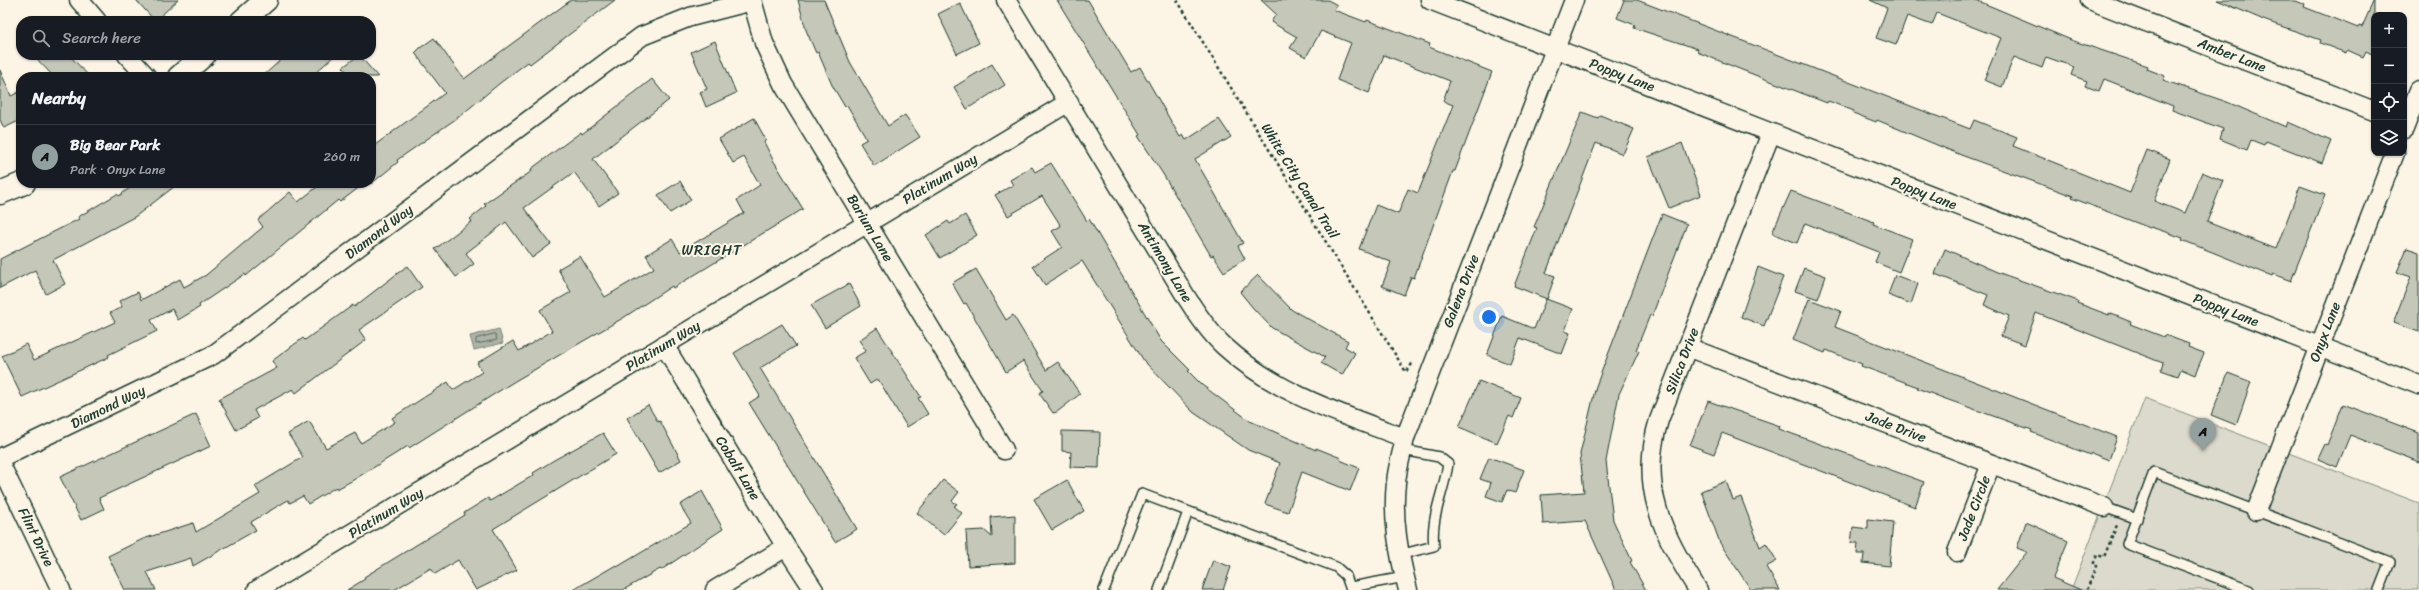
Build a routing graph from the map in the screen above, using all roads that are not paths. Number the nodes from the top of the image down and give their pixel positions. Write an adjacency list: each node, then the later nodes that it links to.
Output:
1 (79, 0): 8 (street)
2 (266, 0): 9 (main road)
3 (1006, 0): 16 (street, Antimony Lane)
4 (1430, 0): 10 (street, Poppy Lane)
5 (1574, 0): 10 (street, Galena Drive)
6 (2090, 0): 17 (street, Amber Lane)
7 (752, 1): 23 (street, Barium Lane); 30 (street, Diamond Way)
8 (93, 16)
9 (248, 16)
10 (1555, 49): 19 (street, Poppy Lane); 28 (street, Galena Drive)
11 (131, 60): 13 (street)
12 (198, 60): 14 (main road)
13 (142, 72)
14 (185, 72)
15 (2419, 90): 18 (street)
16 (1069, 102): 23 (street, Platinum Way); 28 (street, Antimony Lane)
17 (2371, 110)
18 (2408, 126)
19 (1771, 133): 25 (street, Poppy Lane); 26 (street, Silica Drive)
20 (2394, 156): 25 (street, Onyx Lane)
21 (16, 186): 22 (main road)
22 (0, 193)
23 (867, 223): 24 (street, Platinum Way); 29 (street, Barium Lane)
24 (664, 345): 37 (street, Cobalt Lane); 43 (street, Platinum Way)
25 (2319, 346): 27 (street, Poppy Lane); 34 (street, Onyx Lane)
26 (1687, 347): 32 (street, Jade Drive); 48 (street, Silica Drive)
27 (2419, 385)
28 (1404, 444): 39 (street, Galena Drive); 39 (lane)
29 (1004, 450)
30 (0, 458)
31 (0, 463): 42 (street, Flint Drive)
32 (1991, 464): 33 (street, Jade Drive); 38 (street, Jade Circle)
33 (2104, 507): 36 (lane)
34 (2256, 511): 36 (lane); 50 (lane)
35 (1188, 512): 41 (lane); 46 (lane); 47 (lane)
36 (2137, 519): 49 (lane)
37 (786, 547): 44 (street); 45 (street, Cobalt Lane)
38 (1957, 552)
39 (1399, 555): 40 (street, Galena Drive)
40 (1407, 583): 41 (lane)
41 (1351, 589)
42 (61, 590)
43 (257, 590)
44 (715, 590)
45 (814, 590)
46 (1104, 590)
47 (1159, 590)
48 (1698, 590)
49 (2249, 590)
50 (2379, 590)

